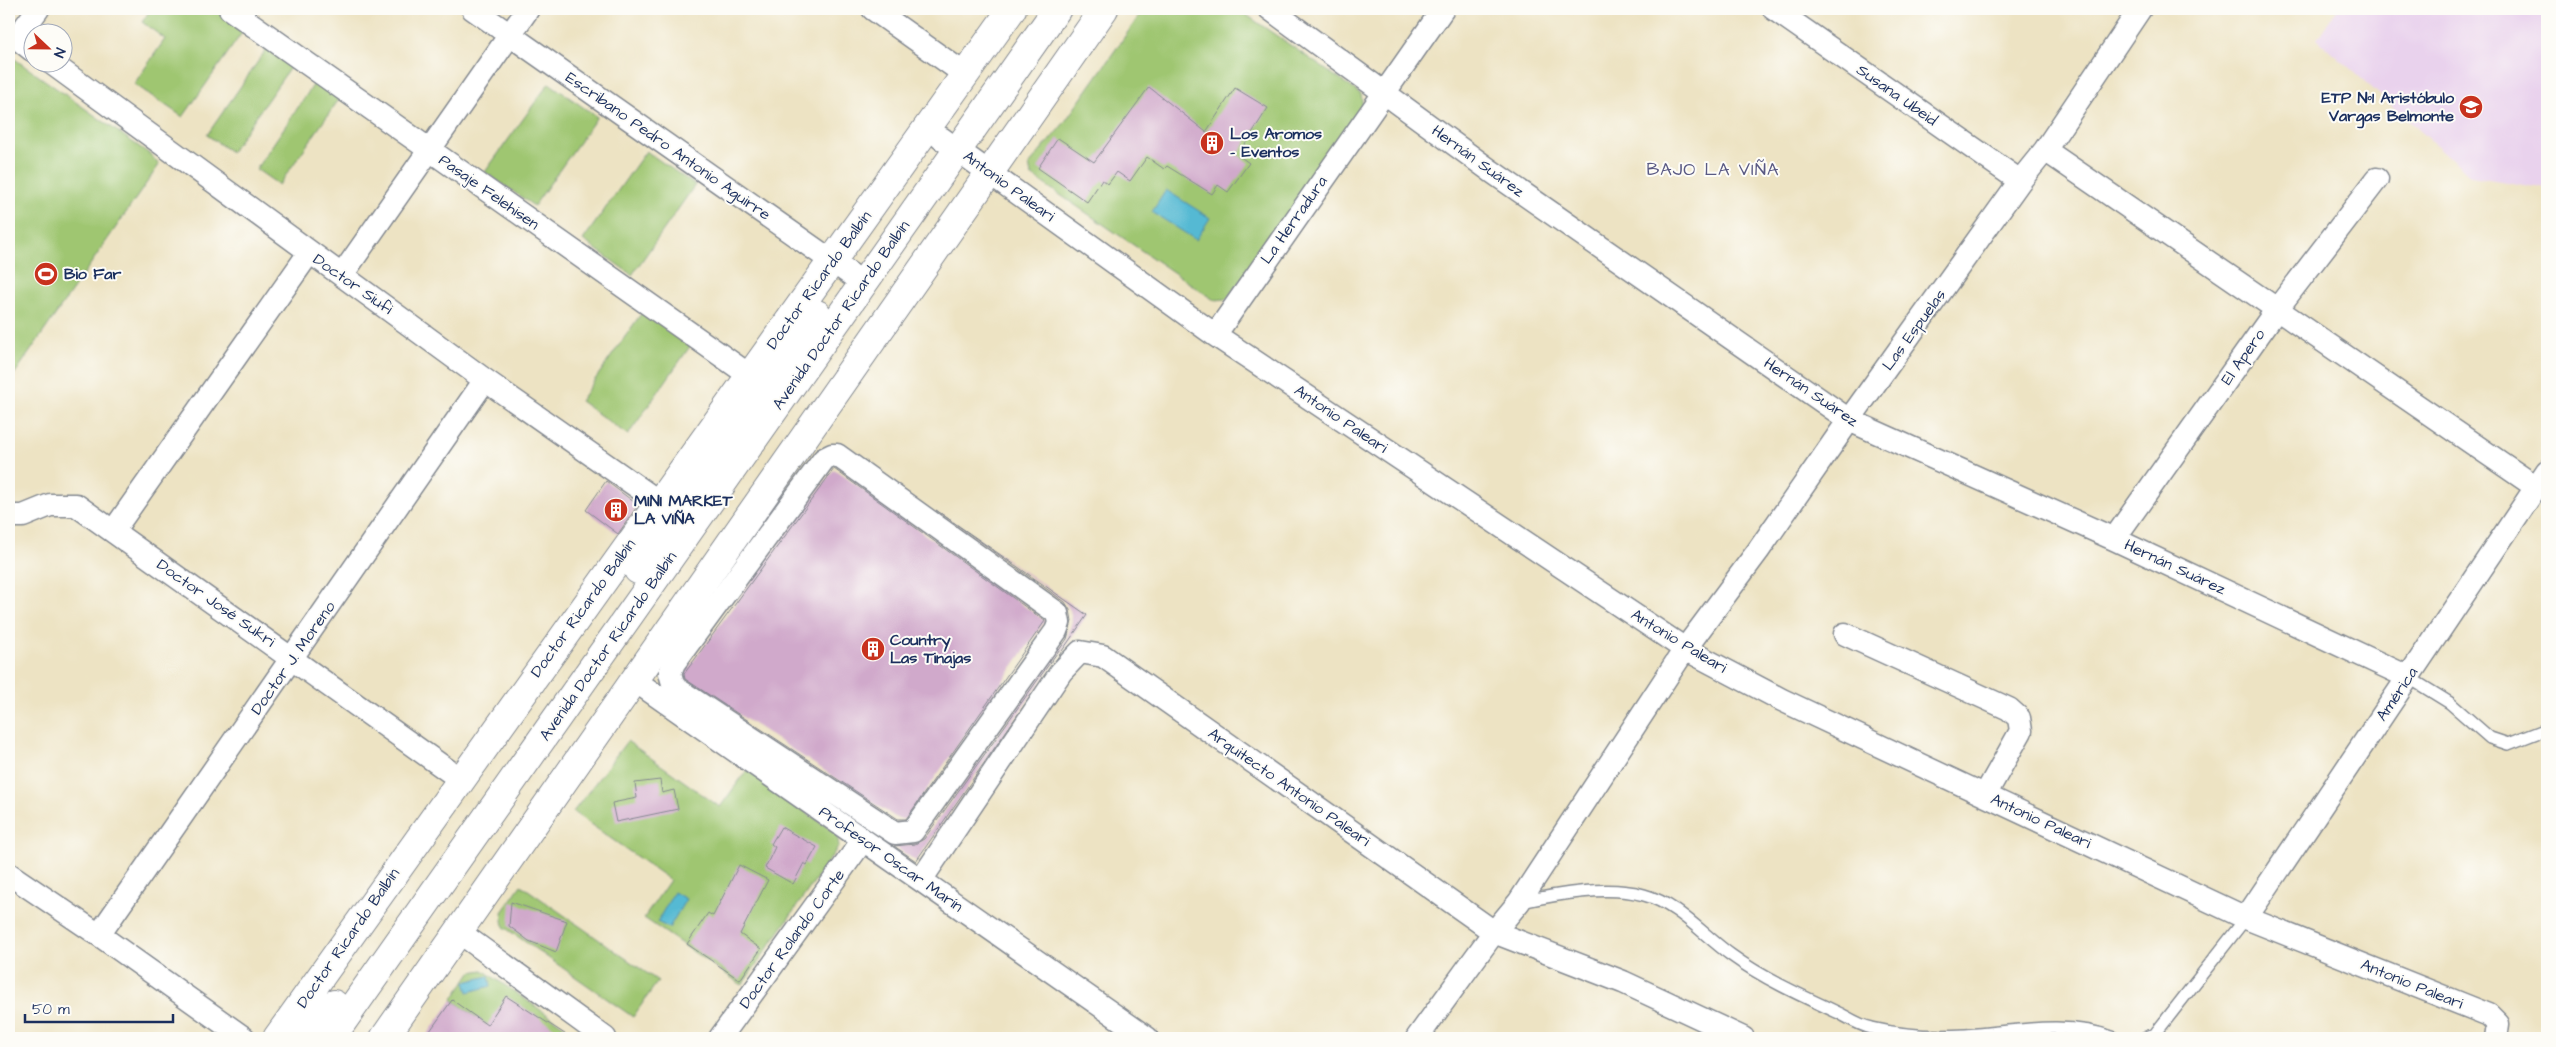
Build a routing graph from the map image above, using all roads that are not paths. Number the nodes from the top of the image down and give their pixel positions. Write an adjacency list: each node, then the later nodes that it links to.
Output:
1 (38, 9): 14 (street)
2 (230, 9): 20 (street, Pasaje Felehisen)
3 (473, 9): 15 (street, Escribano Pedro Antonio Aguirre)
4 (528, 9): 15 (street)
5 (873, 9): 17 (street)
6 (1012, 9): 17 (street, Doctor Ricardo Balbín)
7 (1033, 9): 19 (street, Avenida Doctor Ricardo Balbín)
8 (1057, 9): 19 (street, Avenida Doctor Ricardo Balbín)
9 (1104, 9): 22 (street)
10 (1270, 9): 18 (street, Hernán Suárez)
11 (1443, 9): 18 (street, La Herradura)
12 (1774, 9): 24 (street, Susana Ubeid)
13 (2140, 9): 21 (street, Las Espuelas)
14 (33, 22)
15 (511, 34): 20 (street); 26 (street, Escribano Pedro Antonio Aguirre)
16 (64, 72): 25 (street, Doctor Siufi)
17 (966, 76): 26 (street, Doctor Ricardo Balbín)
18 (1383, 92): 29 (street, La Herradura); 32 (street, Hernán Suárez)
19 (950, 144): 22 (street, Antonio Paleari); 26 (street, Avenida Doctor Ricardo Balbín)
20 (429, 150): 27 (street); 30 (street, Pasaje Felehisen)
21 (2046, 150): 24 (street, Las Espuelas); 28 (street)
22 (989, 172): 29 (street, Antonio Paleari); 38 (street)
23 (2377, 179): 28 (street, El Apero)
24 (2020, 181): 32 (street, Las Espuelas)
25 (309, 253): 27 (street, Doctor Siufi); 36 (street)
26 (847, 273): 30 (street, Doctor Ricardo Balbín); 57 (street, Avenida Doctor Ricardo Balbín); 58 (street, Avenida Doctor Ricardo Balbín)
27 (342, 275): 31 (street, Doctor Siufi)
28 (2277, 309): 33 (street); 37 (street, El Apero)
29 (1215, 335): 40 (street, Antonio Paleari)
30 (749, 375): 34 (street, Doctor Ricardo Balbín)
31 (485, 380): 34 (street, Doctor Siufi); 41 (street, Doctor J. Moreno)
32 (1849, 420): 37 (street, Hernán Suárez); 40 (street, Las Espuelas)
33 (2542, 479): 42 (street, América)
34 (659, 502): 45 (street, Doctor Ricardo Balbín)
35 (9, 516): 36 (street, Doctor José Sukri)
36 (114, 530): 41 (street, Doctor José Sukri)
37 (2114, 539): 42 (street, Hernán Suárez)
38 (737, 556): 38 (street); 43 (street)
39 (1845, 634): 46 (street)
40 (1685, 649): 46 (street, Antonio Paleari); 50 (street, Las Espuelas)
41 (293, 658): 45 (street, Doctor José Sukri); 54 (street, Doctor J. Moreno)
42 (2408, 677): 44 (lane); 51 (street, América)
43 (634, 680): 47 (street, Profesor Oscar Marín); 52 (street)
44 (2547, 728)
45 (460, 779): 56 (street, Doctor Ricardo Balbín)
46 (1985, 796): 51 (street, Antonio Paleari)
47 (863, 840): 49 (street, Profesor Oscar Marín); 61 (street, Doctor Rolando Corte)
48 (9, 874): 54 (street)
49 (921, 880): 53 (street, Arquitecto Antonio Paleari); 62 (street, Profesor Oscar Marín)
50 (1519, 902): 53 (street, Las Espuelas); 65 (lane)
51 (2246, 918): 66 (lane); 67 (street, Antonio Paleari)
52 (459, 932): 59 (street); 60 (street)
53 (1494, 932): 63 (street, Las Espuelas); 64 (street, Arquitecto Antonio Paleari)
54 (99, 934): 55 (street)
55 (244, 1038)
56 (277, 1038)
57 (310, 1038)
58 (331, 1038)
59 (384, 1038)
60 (605, 1038)
61 (720, 1038)
62 (1147, 1038)
63 (1417, 1038)
64 (1743, 1038)
65 (2116, 1038)
66 (2144, 1038)
67 (2496, 1038)

